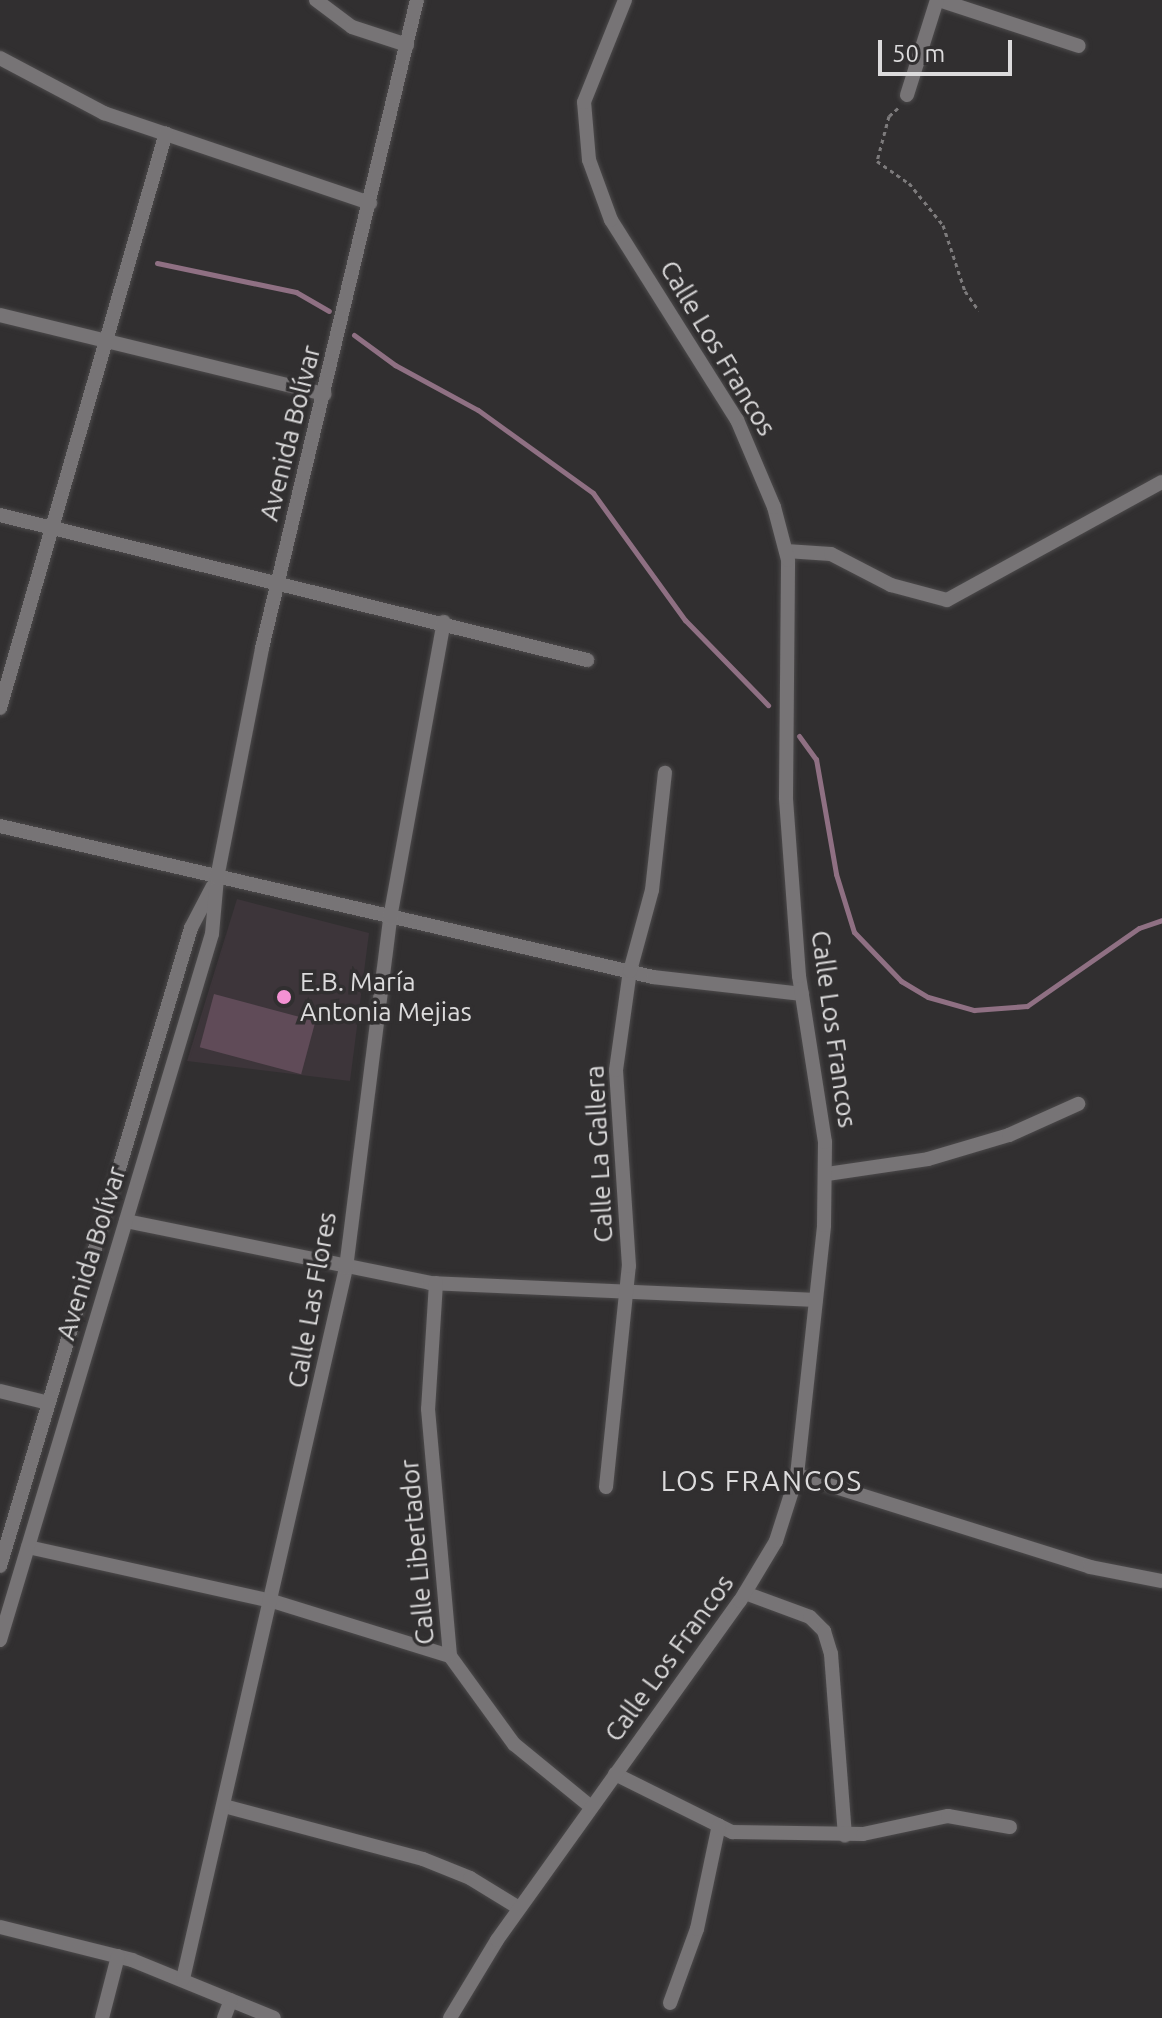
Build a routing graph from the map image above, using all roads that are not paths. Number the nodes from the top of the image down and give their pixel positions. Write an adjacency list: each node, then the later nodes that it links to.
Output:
1 (316, 0): 5 (street)
2 (417, 0): 5 (street, Avenida Bolívar)
3 (625, 0): 17 (street, Calle Los Francos)
4 (938, 0): 6 (street); 8 (street)
5 (407, 45): 10 (street, Avenida Bolívar)
6 (1079, 46)
7 (0, 58): 9 (street)
8 (907, 95)
9 (166, 133): 10 (street); 12 (street)
10 (370, 203): 13 (street, Avenida Bolívar)
11 (0, 315): 12 (street)
12 (106, 341): 13 (street); 16 (street)
13 (325, 394): 18 (street, Avenida Bolívar)
14 (1162, 482): 17 (street)
15 (0, 515): 16 (street)
16 (51, 528): 18 (street); 21 (street)
17 (786, 551): 27 (street, Calle Los Francos)
18 (277, 586): 19 (street); 24 (street, Avenida Bolívar)
19 (444, 622): 20 (street); 25 (street, Calle Las Flores)
20 (587, 660)
21 (0, 708)
22 (665, 773): 26 (street, Calle La Gallera)
23 (0, 826): 24 (street)
24 (217, 878): 25 (street); 30 (street, Avenida Bolívar); 36 (street, Avenida Bolívar)
25 (390, 918): 26 (street); 31 (street, Calle Las Flores)
26 (630, 971): 27 (street); 33 (street, Calle La Gallera)
27 (802, 994): 29 (street, Calle Los Francos)
28 (1078, 1104): 29 (street)
29 (827, 1174): 34 (street, Calle Los Francos)
30 (126, 1221): 31 (street); 39 (street, Avenida Bolívar)
31 (346, 1268): 32 (street); 43 (street, Calle Las Flores)
32 (436, 1283): 33 (street); 45 (street, Calle Libertador)
33 (627, 1292): 34 (street); 38 (street, Calle La Gallera)
34 (816, 1300): 37 (street, Calle Los Francos)
35 (0, 1391): 36 (street)
36 (49, 1403): 40 (street, Avenida Bolívar)
37 (797, 1475): 41 (street); 42 (street, Calle Los Francos)
38 (606, 1487)
39 (28, 1547): 43 (street); 44 (street, Avenida Bolívar)
40 (0, 1566)
41 (1162, 1581)
42 (745, 1593): 46 (street, Calle Los Francos); 51 (street)
43 (272, 1601): 45 (street); 47 (street, Calle Las Flores)
44 (0, 1640)
45 (450, 1656): 48 (street, Calle Libertador)
46 (615, 1774): 48 (street, Calle Los Francos); 49 (street)
47 (224, 1806): 52 (street); 55 (street, Calle Las Flores)
48 (591, 1807): 52 (street, Calle Los Francos)
49 (719, 1825): 51 (street); 57 (street)
50 (1010, 1827): 51 (street)
51 (845, 1835)
52 (519, 1908): 61 (street, Calle Los Francos)
53 (0, 1927): 54 (street)
54 (118, 1956): 55 (street); 58 (street)
55 (183, 1979): 56 (street)
56 (231, 2000): 59 (street); 60 (street)
57 (670, 2003)
58 (102, 2018)
59 (224, 2018)
60 (274, 2018)
61 (450, 2018)

